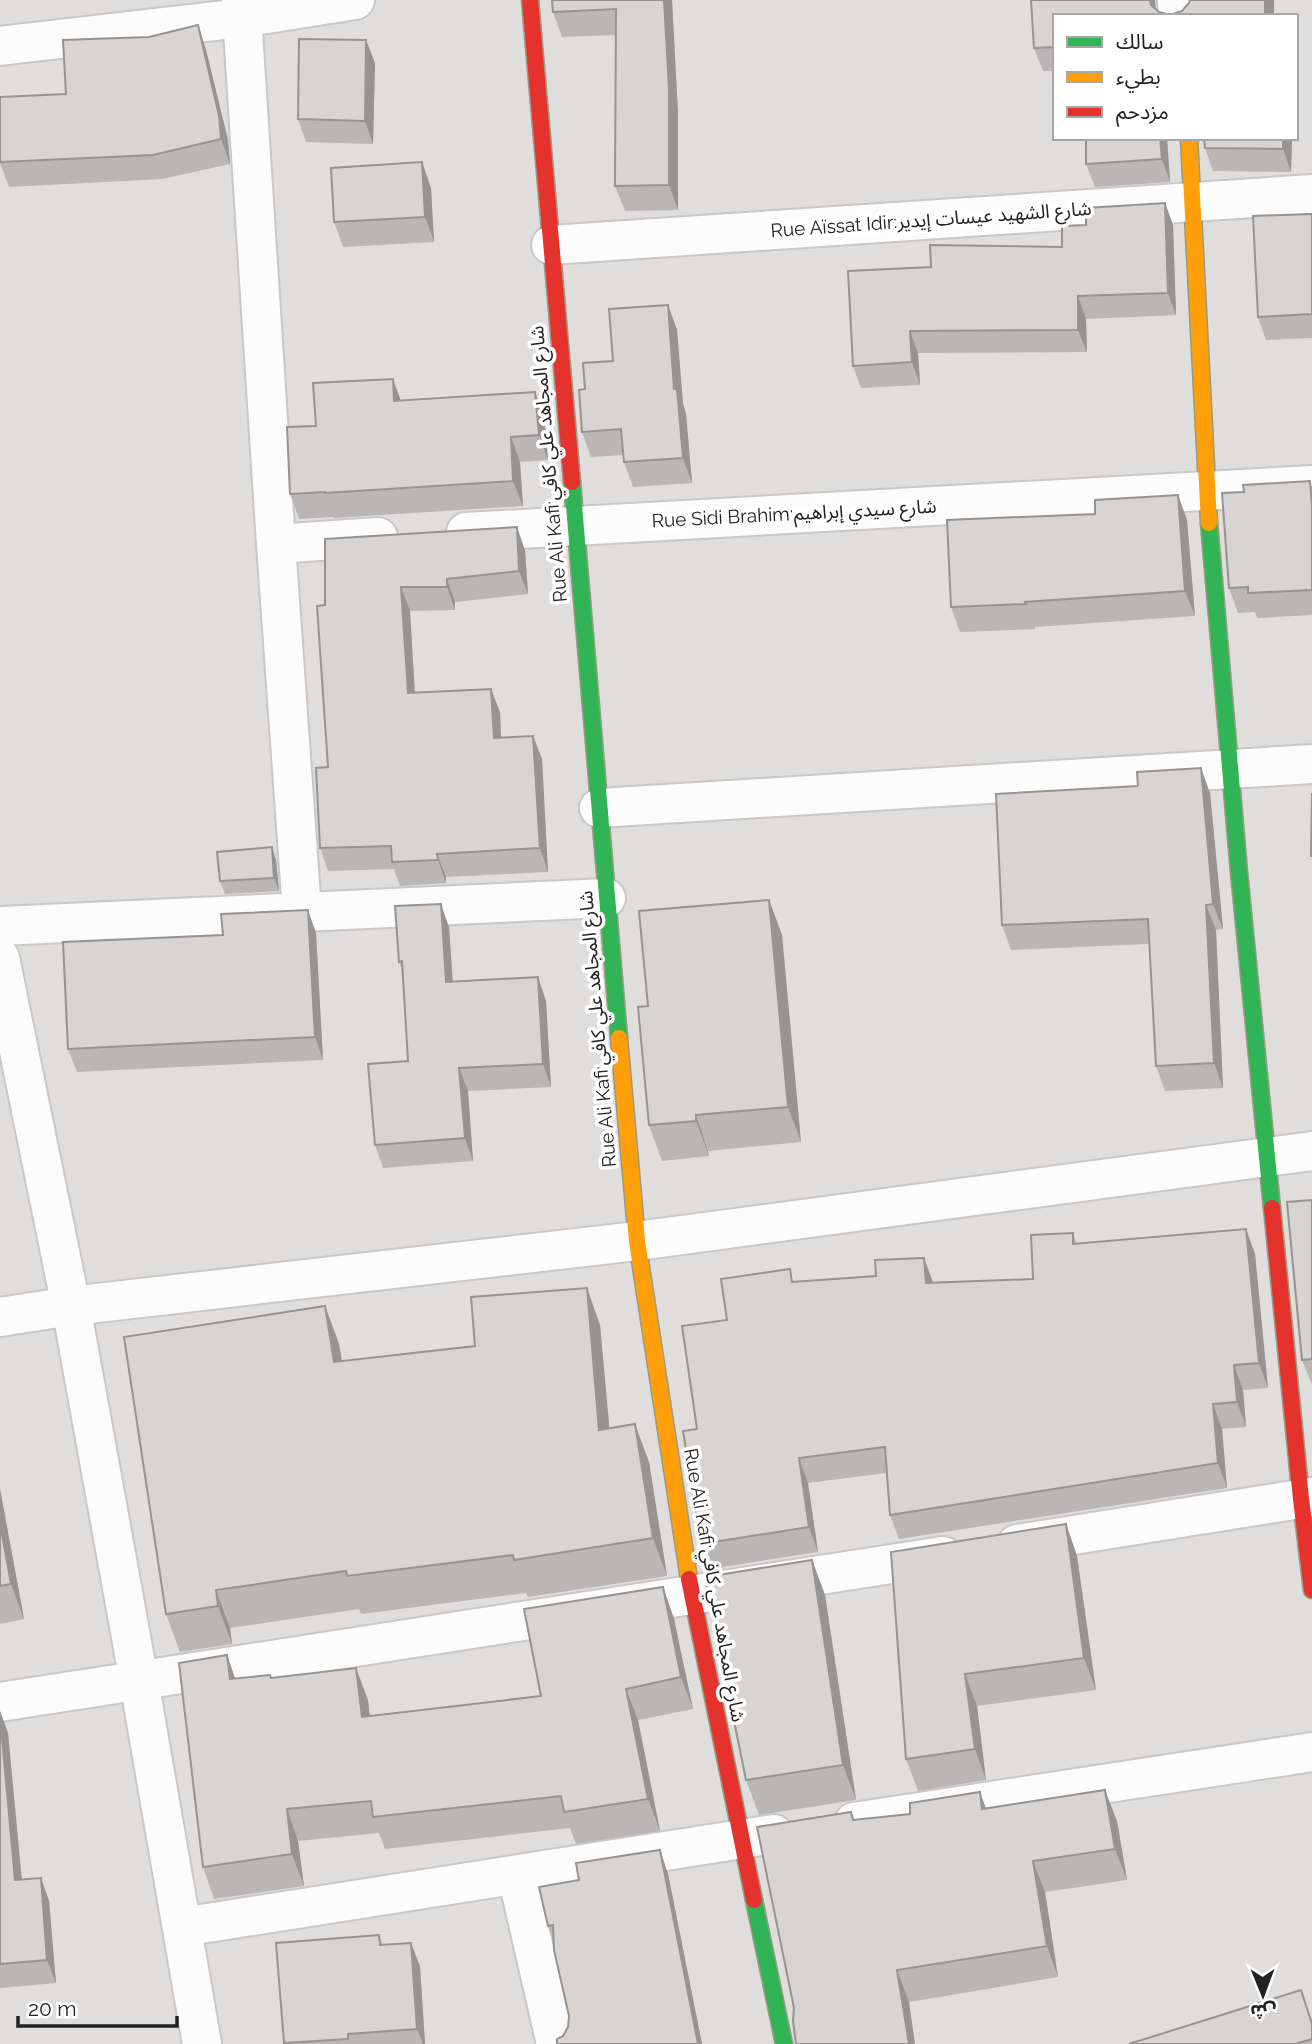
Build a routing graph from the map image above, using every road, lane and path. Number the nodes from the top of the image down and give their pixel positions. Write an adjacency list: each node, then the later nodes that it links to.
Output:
1 (355, 0): 3 (street)
2 (530, 0): 8 (street, Rue Ali Kafi;شارع المجاهد علي كافي)
3 (241, 9): 4 (street); 12 (street)
4 (0, 46)
5 (1189, 140): 7 (street)
6 (1312, 194): 7 (street, Rue Aïssat Idir;شارع الشهيد عيسات إيدير)
7 (1194, 201): 8 (street, Rue Aïssat Idir;شارع الشهيد عيسات إيدير); 10 (street)
8 (551, 245): 11 (street, Rue Ali Kafi;شارع المجاهد علي كافي)
9 (1312, 485): 10 (street, Rue Sidi Brahim;شارع سيدي إبراهيم)
10 (1206, 491): 11 (street, Rue Sidi Brahim;شارع سيدي إبراهيم); 14 (street)
11 (575, 524): 12 (street, Rue Sidi Brahim;شارع سيدي إبراهيم); 15 (street, Rue Ali Kafi;شارع المجاهد علي كافي)
12 (275, 544): 17 (street)
13 (1312, 764): 14 (street)
14 (1230, 771): 15 (street); 21 (street)
15 (599, 808): 16 (street, Rue Ali Kafi;شارع المجاهد علي كافي)
16 (606, 898): 17 (street); 22 (street, Rue Ali Kafi;شارع المجاهد علي كافي)
17 (302, 911): 18 (street)
18 (0, 926)
19 (0, 958): 23 (street)
20 (1312, 1151): 21 (street)
21 (1267, 1157): 22 (street); 25 (street)
22 (637, 1241): 23 (street); 27 (street, Rue Ali Kafi;شارع المجاهد علي كافي)
23 (71, 1306): 24 (street); 28 (street)
24 (0, 1317)
25 (1307, 1498): 26 (street); 27 (street)
26 (1312, 1590)
27 (692, 1595): 28 (street); 31 (street, Rue Ali Kafi;شارع المجاهد علي كافي)
28 (139, 1681): 29 (street); 33 (street)
29 (0, 1702)
30 (1312, 1752): 31 (street)
31 (742, 1839): 32 (street); 36 (street, Rue Ali Kafi;شارع المجاهد علي كافي)
32 (517, 1875): 33 (street); 35 (street)
33 (182, 1927): 34 (street)
34 (202, 2044)
35 (556, 2044)
36 (784, 2044)

